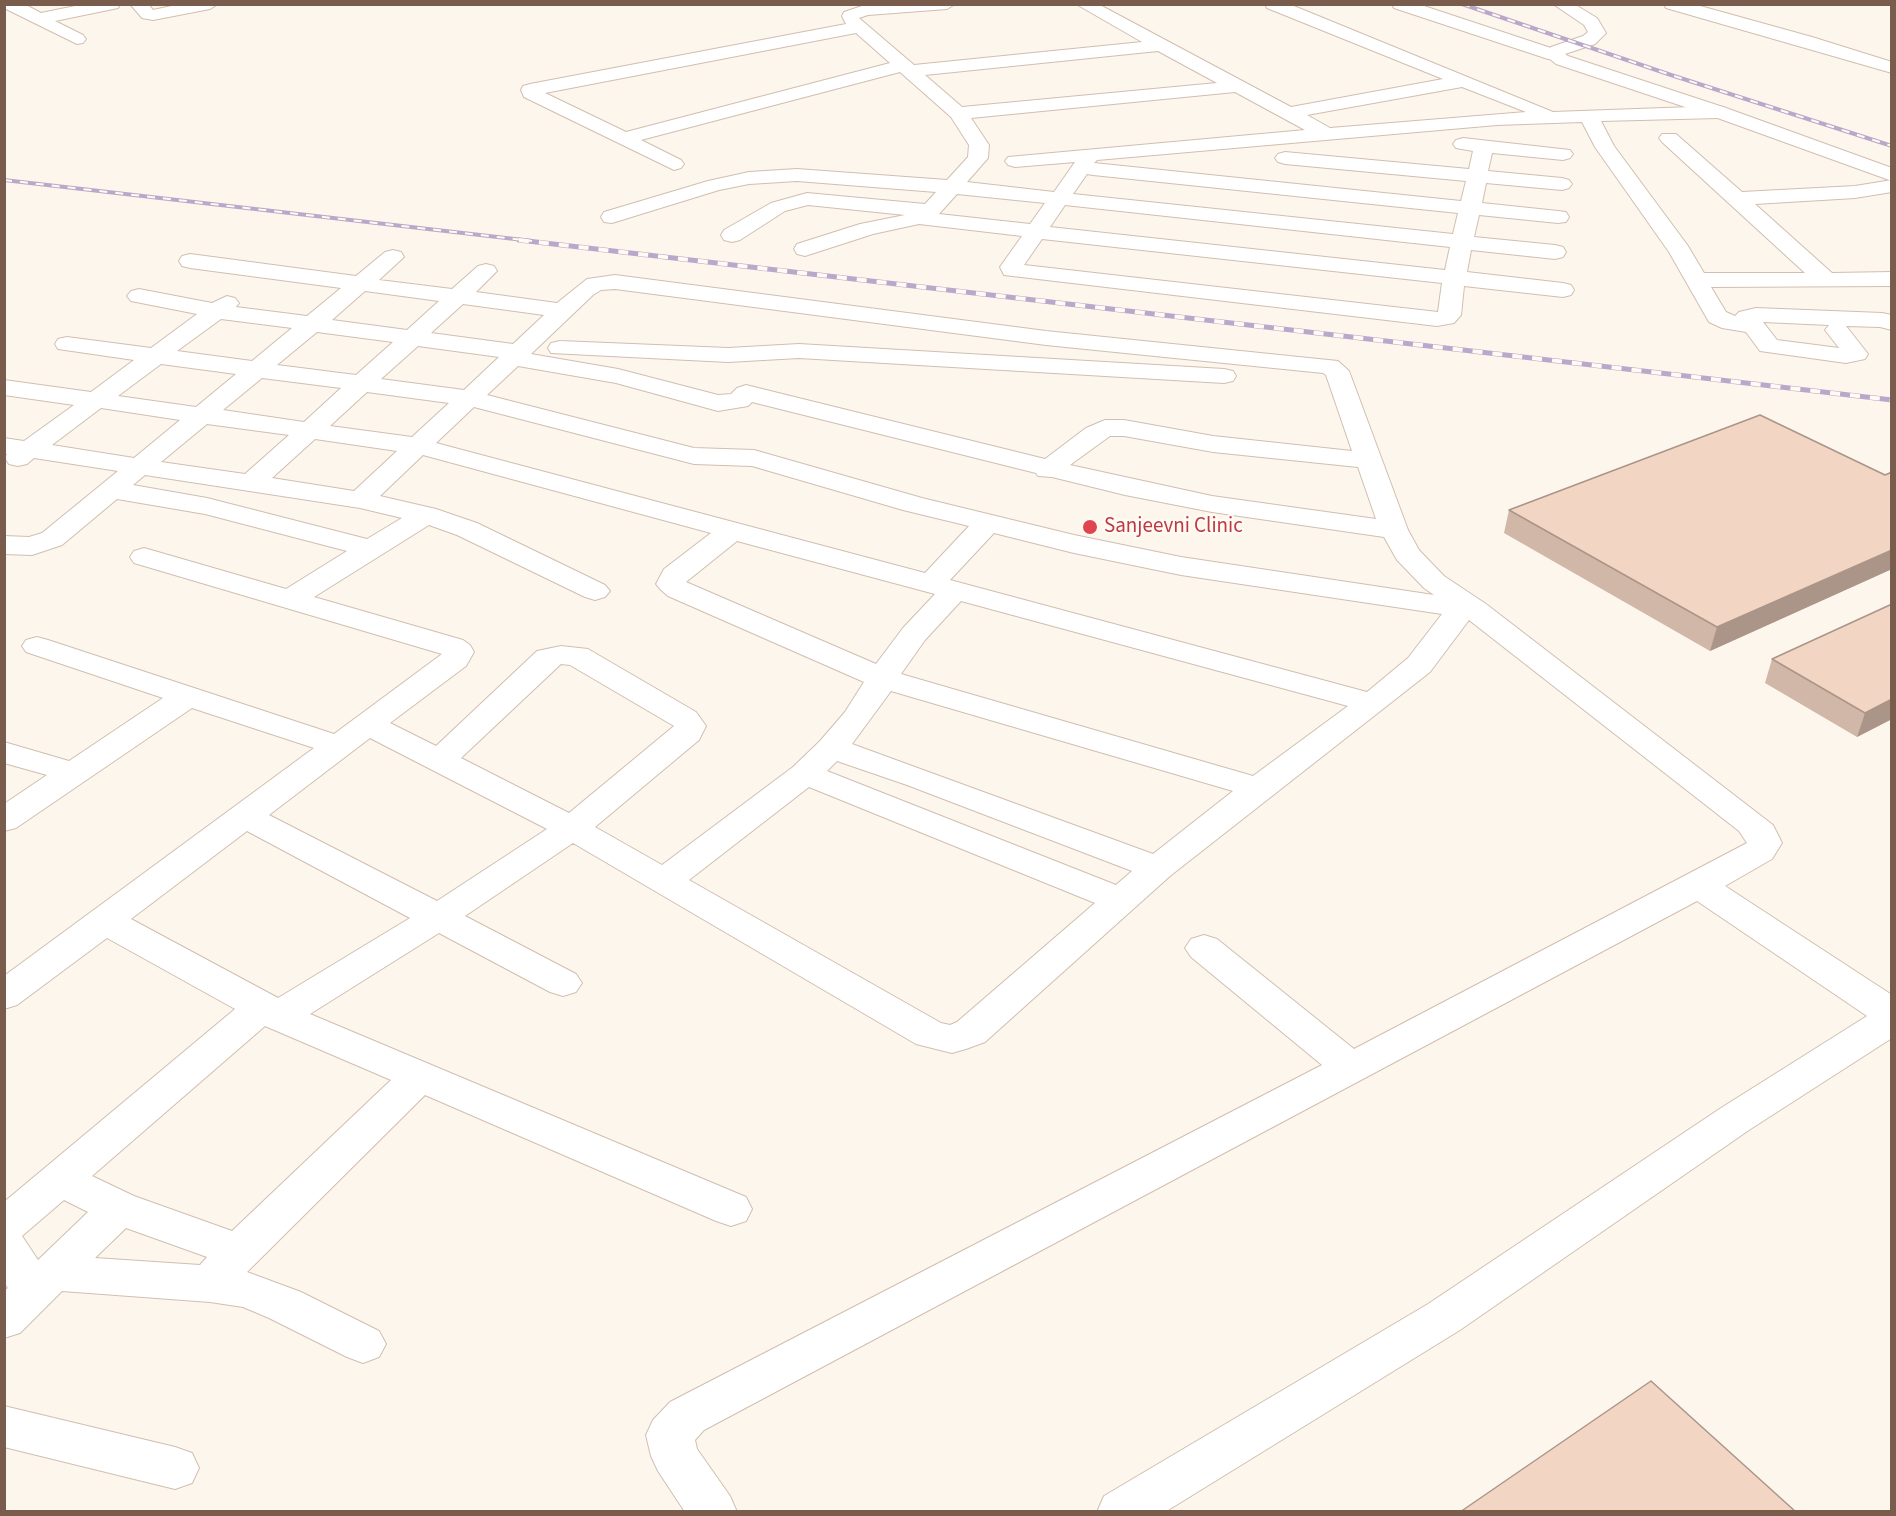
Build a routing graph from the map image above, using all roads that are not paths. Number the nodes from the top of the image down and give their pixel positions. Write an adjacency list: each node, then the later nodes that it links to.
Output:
1 (10, 4): 12 (street)
2 (112, 4): 12 (street)
3 (138, 4): 4 (street)
4 (210, 4)
5 (947, 4): 11 (street)
6 (1084, 4): 14 (street)
7 (1273, 4): 18 (street)
8 (1400, 4): 15 (street)
9 (1561, 4): 15 (street)
10 (1672, 4): 17 (street)
11 (861, 18): 16 (street); 20 (street); 23 (street)
12 (39, 19): 13 (street)
13 (77, 39)
14 (1163, 45): 16 (street); 19 (street)
15 (1554, 55): 25 (street)
16 (907, 68): 26 (street); 35 (street)
17 (1892, 68)
18 (1465, 81): 21 (street); 29 (street)
19 (1239, 86): 26 (street); 27 (street)
20 (626, 90)
21 (1386, 95): 24 (street); 30 (street)
22 (580, 101): 23 (street)
23 (558, 106): 35 (street)
24 (1324, 106): 27 (street); 31 (street)
25 (1719, 112): 28 (street); 44 (street)
26 (958, 113): 40 (street)
27 (1288, 113): 33 (street)
28 (1588, 115): 29 (street); 75 (street)
29 (1551, 116): 30 (street)
30 (1431, 124): 32 (street)
31 (1363, 131): 32 (street); 33 (street)
32 (1387, 133): 37 (street); 43 (street)
33 (1329, 135): 38 (street)
34 (1669, 138): 53 (street)
35 (623, 139): 42 (street)
36 (1194, 146): 38 (street); 41 (street); 46 (street)
37 (1484, 146): 39 (street); 45 (street)
38 (1288, 148): 43 (street); 50 (street)
39 (1563, 154)
40 (978, 158): 41 (street); 49 (street)
41 (1085, 162): 46 (street); 51 (street)
42 (674, 164)
43 (1376, 166): 45 (street); 52 (street)
44 (1892, 175)
45 (1477, 176): 47 (street); 54 (street)
46 (1176, 178): 50 (street); 55 (street)
47 (1562, 184)
48 (1892, 186): 53 (street)
49 (952, 187): 51 (street); 56 (street); 58 (street)
50 (1273, 188): 52 (street); 59 (street)
51 (1060, 198): 55 (street); 61 (street)
52 (1367, 198): 54 (street); 60 (street)
53 (1737, 198): 76 (street)
54 (1470, 208): 57 (street); 63 (street)
55 (1159, 209): 59 (street); 64 (street)
56 (927, 215): 61 (street); 62 (street); 65 (street)
57 (1558, 217)
58 (612, 218)
59 (1260, 220): 60 (street); 67 (street)
60 (1357, 231): 63 (street); 70 (street)
61 (1036, 232): 64 (street); 77 (street)
62 (732, 235)
63 (1462, 242): 66 (street); 73 (street)
64 (1140, 243): 67 (street); 77 (street)
65 (805, 249)
66 (1555, 252)
67 (1246, 255): 70 (street); 81 (street)
68 (393, 257): 78 (street)
69 (190, 261): 72 (street)
70 (1355, 267): 73 (street); 83 (street)
71 (486, 271): 82 (street)
72 (270, 272): 78 (street); 84 (street)
73 (1454, 278): 79 (street); 83 (street)
74 (1892, 279): 76 (street)
75 (1698, 280): 76 (street); 88 (street)
76 (1828, 281)
77 (1118, 283): 81 (street)
78 (360, 284): 82 (street); 87 (street)
79 (1563, 290)
80 (139, 296): 84 (street)
81 (1232, 296): 83 (street)
82 (457, 297): 85 (street); 90 (street)
83 (1352, 309)
84 (217, 311): 87 (street); 94 (street)
85 (563, 311): 92 (street); 96 (street)
86 (1892, 322): 88 (street)
87 (311, 324): 90 (street); 95 (street)
88 (1752, 325): 89 (street)
89 (1837, 330)
90 (411, 338): 92 (street); 97 (street)
91 (67, 344): 94 (street)
92 (519, 352): 93 (street); 99 (street); 100 (street)
93 (773, 352): 96 (street); 99 (street)
94 (156, 355): 95 (street); 101 (street)
95 (257, 368): 97 (street); 102 (street)
96 (1340, 381): 106 (street)
97 (363, 382): 100 (street); 103 (street)
98 (4, 387): 101 (street)
99 (746, 393): 109 (street)
100 (469, 398): 104 (street); 114 (street)
101 (96, 400): 102 (street); 105 (street)
102 (201, 415): 103 (street); 107 (street)
103 (309, 430): 104 (street); 110 (street)
104 (418, 446): 112 (street); 116 (street)
105 (17, 448): 107 (street); 108 (street)
106 (1369, 460): 109 (street); 115 (street)
107 (139, 466): 110 (street); 111 (street)
108 (4, 467)
109 (1047, 470): 115 (street)
110 (250, 484): 112 (street)
111 (112, 490): 117 (street); 118 (street)
112 (360, 500): 113 (street)
113 (426, 515): 118 (street); 121 (street)
114 (988, 523): 120 (street); 123 (street)
115 (1394, 530): 123 (street)
116 (732, 531): 120 (street); 125 (street)
117 (4, 545)
118 (371, 549): 122 (street)
119 (144, 557): 122 (street)
120 (943, 587): 125 (street); 127 (street)
121 (595, 591)
122 (288, 600): 128 (street)
123 (1469, 609): 127 (street); 141 (street)
124 (37, 646): 126 (street)
125 (882, 678): 130 (street); 135 (street)
126 (188, 696): 129 (street); 133 (street)
127 (1373, 703): 135 (street)
128 (369, 724): 129 (street); 132 (street)
129 (339, 746): 136 (street)
130 (832, 748): 134 (street); 139 (street)
131 (4, 752): 133 (street)
132 (440, 760): 138 (street); 138 (street)
133 (75, 773): 137 (street)
134 (805, 774): 140 (street); 142 (street)
135 (1258, 788): 139 (street)
136 (245, 816): 143 (street); 144 (street)
137 (4, 820)
138 (572, 828): 140 (street); 143 (street)
139 (1157, 868): 142 (street)
140 (664, 881): 142 (street)
141 (1699, 885): 149 (street); 151 (street)
142 (1120, 900)
143 (438, 916): 146 (street); 148 (street)
144 (105, 921): 147 (street); 148 (street)
145 (1204, 948): 151 (street)
146 (563, 983)
147 (4, 996)
148 (271, 1011): 152 (street); 153 (street)
149 (1892, 1014)
150 (1892, 1020): 165 (street)
151 (1350, 1067): 164 (street)
152 (420, 1076): 155 (street); 158 (street)
153 (60, 1180): 154 (street); 156 (street)
154 (119, 1208): 158 (street); 160 (street)
155 (731, 1209)
156 (4, 1227)
157 (4, 1244): 160 (street)
158 (239, 1251): 159 (street)
159 (210, 1284): 160 (street); 161 (street)
160 (30, 1295)
161 (363, 1344)
162 (4, 1426): 163 (street)
163 (176, 1467)
164 (713, 1512)
165 (1121, 1512)

